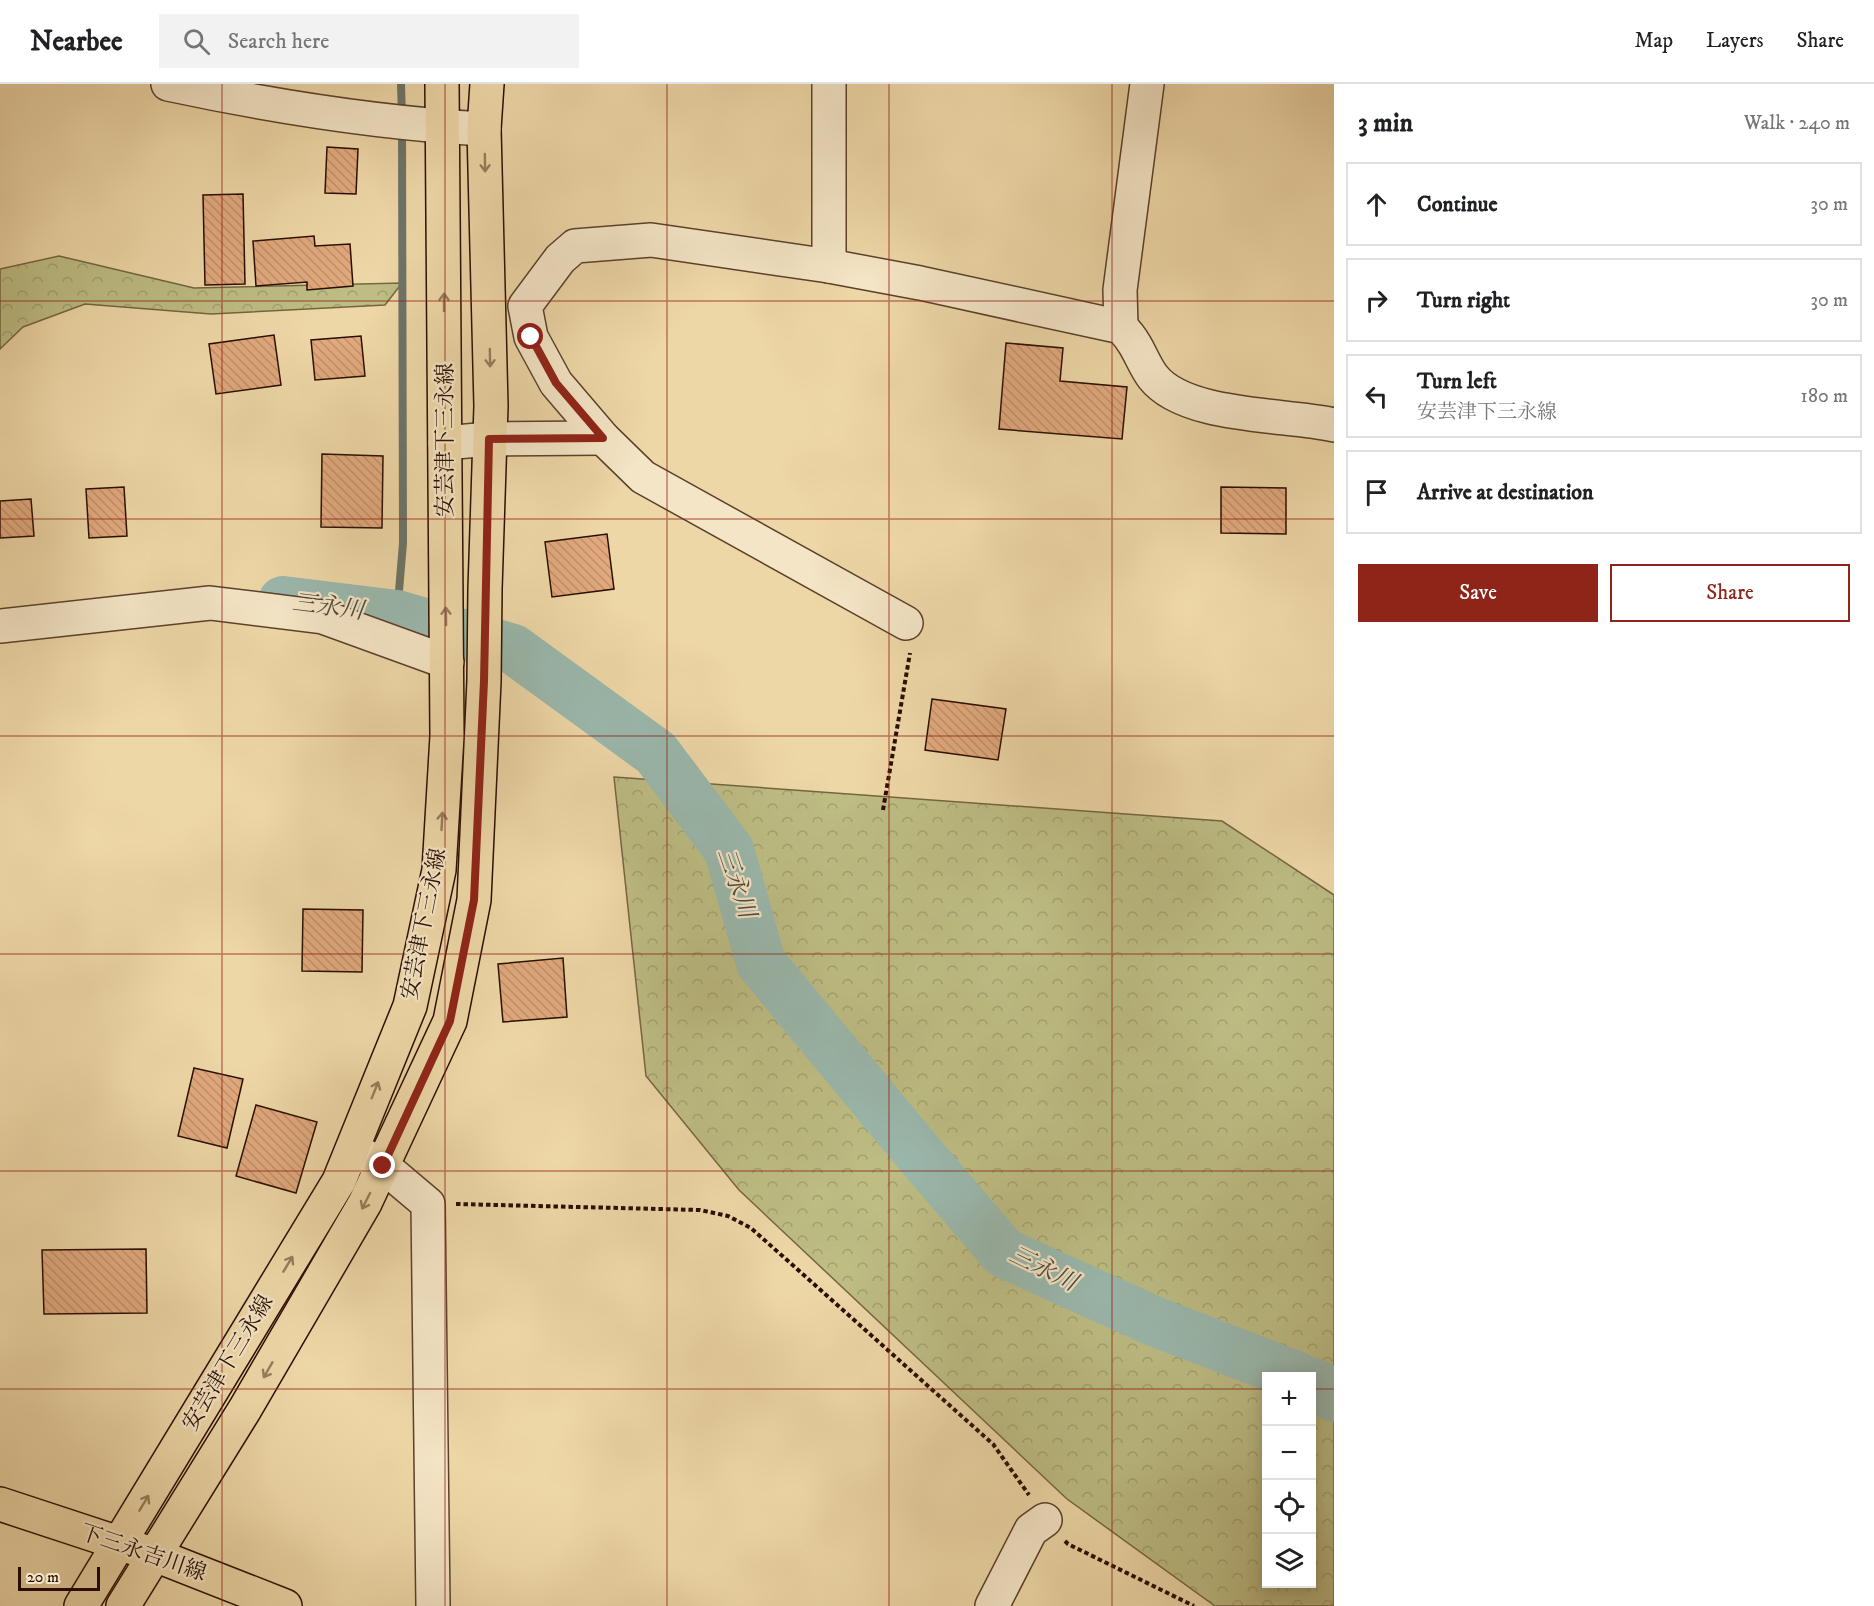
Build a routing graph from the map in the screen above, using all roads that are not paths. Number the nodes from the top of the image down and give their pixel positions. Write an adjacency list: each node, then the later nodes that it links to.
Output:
1 (168, 84): 6 (street)
2 (442, 84): 6 (main road, 安芸津下三永線)
3 (487, 84): 7 (main road, 安芸津下三永線)
4 (829, 84): 8 (street)
5 (1147, 84): 9 (street)
6 (416, 124): 7 (street); 13 (main road, 安芸津下三永線, one-way to 6)
7 (484, 129): 12 (main road, 安芸津下三永線, one-way to 12)
8 (829, 267): 9 (street); 11 (street)
9 (1120, 327): 10 (street)
10 (1334, 425)
11 (603, 438): 12 (street); 14 (street)
12 (489, 439): 13 (street); 18 (main road, 安芸津下三永線)
13 (445, 443): 16 (main road, 安芸津下三永線, one-way to 13)
14 (906, 623)
15 (0, 626): 16 (street)
16 (447, 662): 17 (main road, 安芸津下三永線, one-way to 16)
17 (351, 1149): 18 (street); 21 (main road, 安芸津下三永線, one-way to 17)
18 (383, 1166): 22 (main road, 安芸津下三永線, one-way to 22); 27 (street)
19 (0, 1504): 21 (main road, 下三永吉川線)
20 (1046, 1520): 28 (street)
21 (120, 1543): 22 (main road, 下三永吉川線); 24 (main road, 安芸津下三永線)
22 (155, 1555): 23 (main road, 下三永吉川線); 25 (main road, 安芸津下三永線)
23 (253, 1600): 26 (main road, 下三永吉川線)
24 (81, 1606)
25 (123, 1606)
26 (285, 1606)
27 (433, 1606)
28 (992, 1606)

